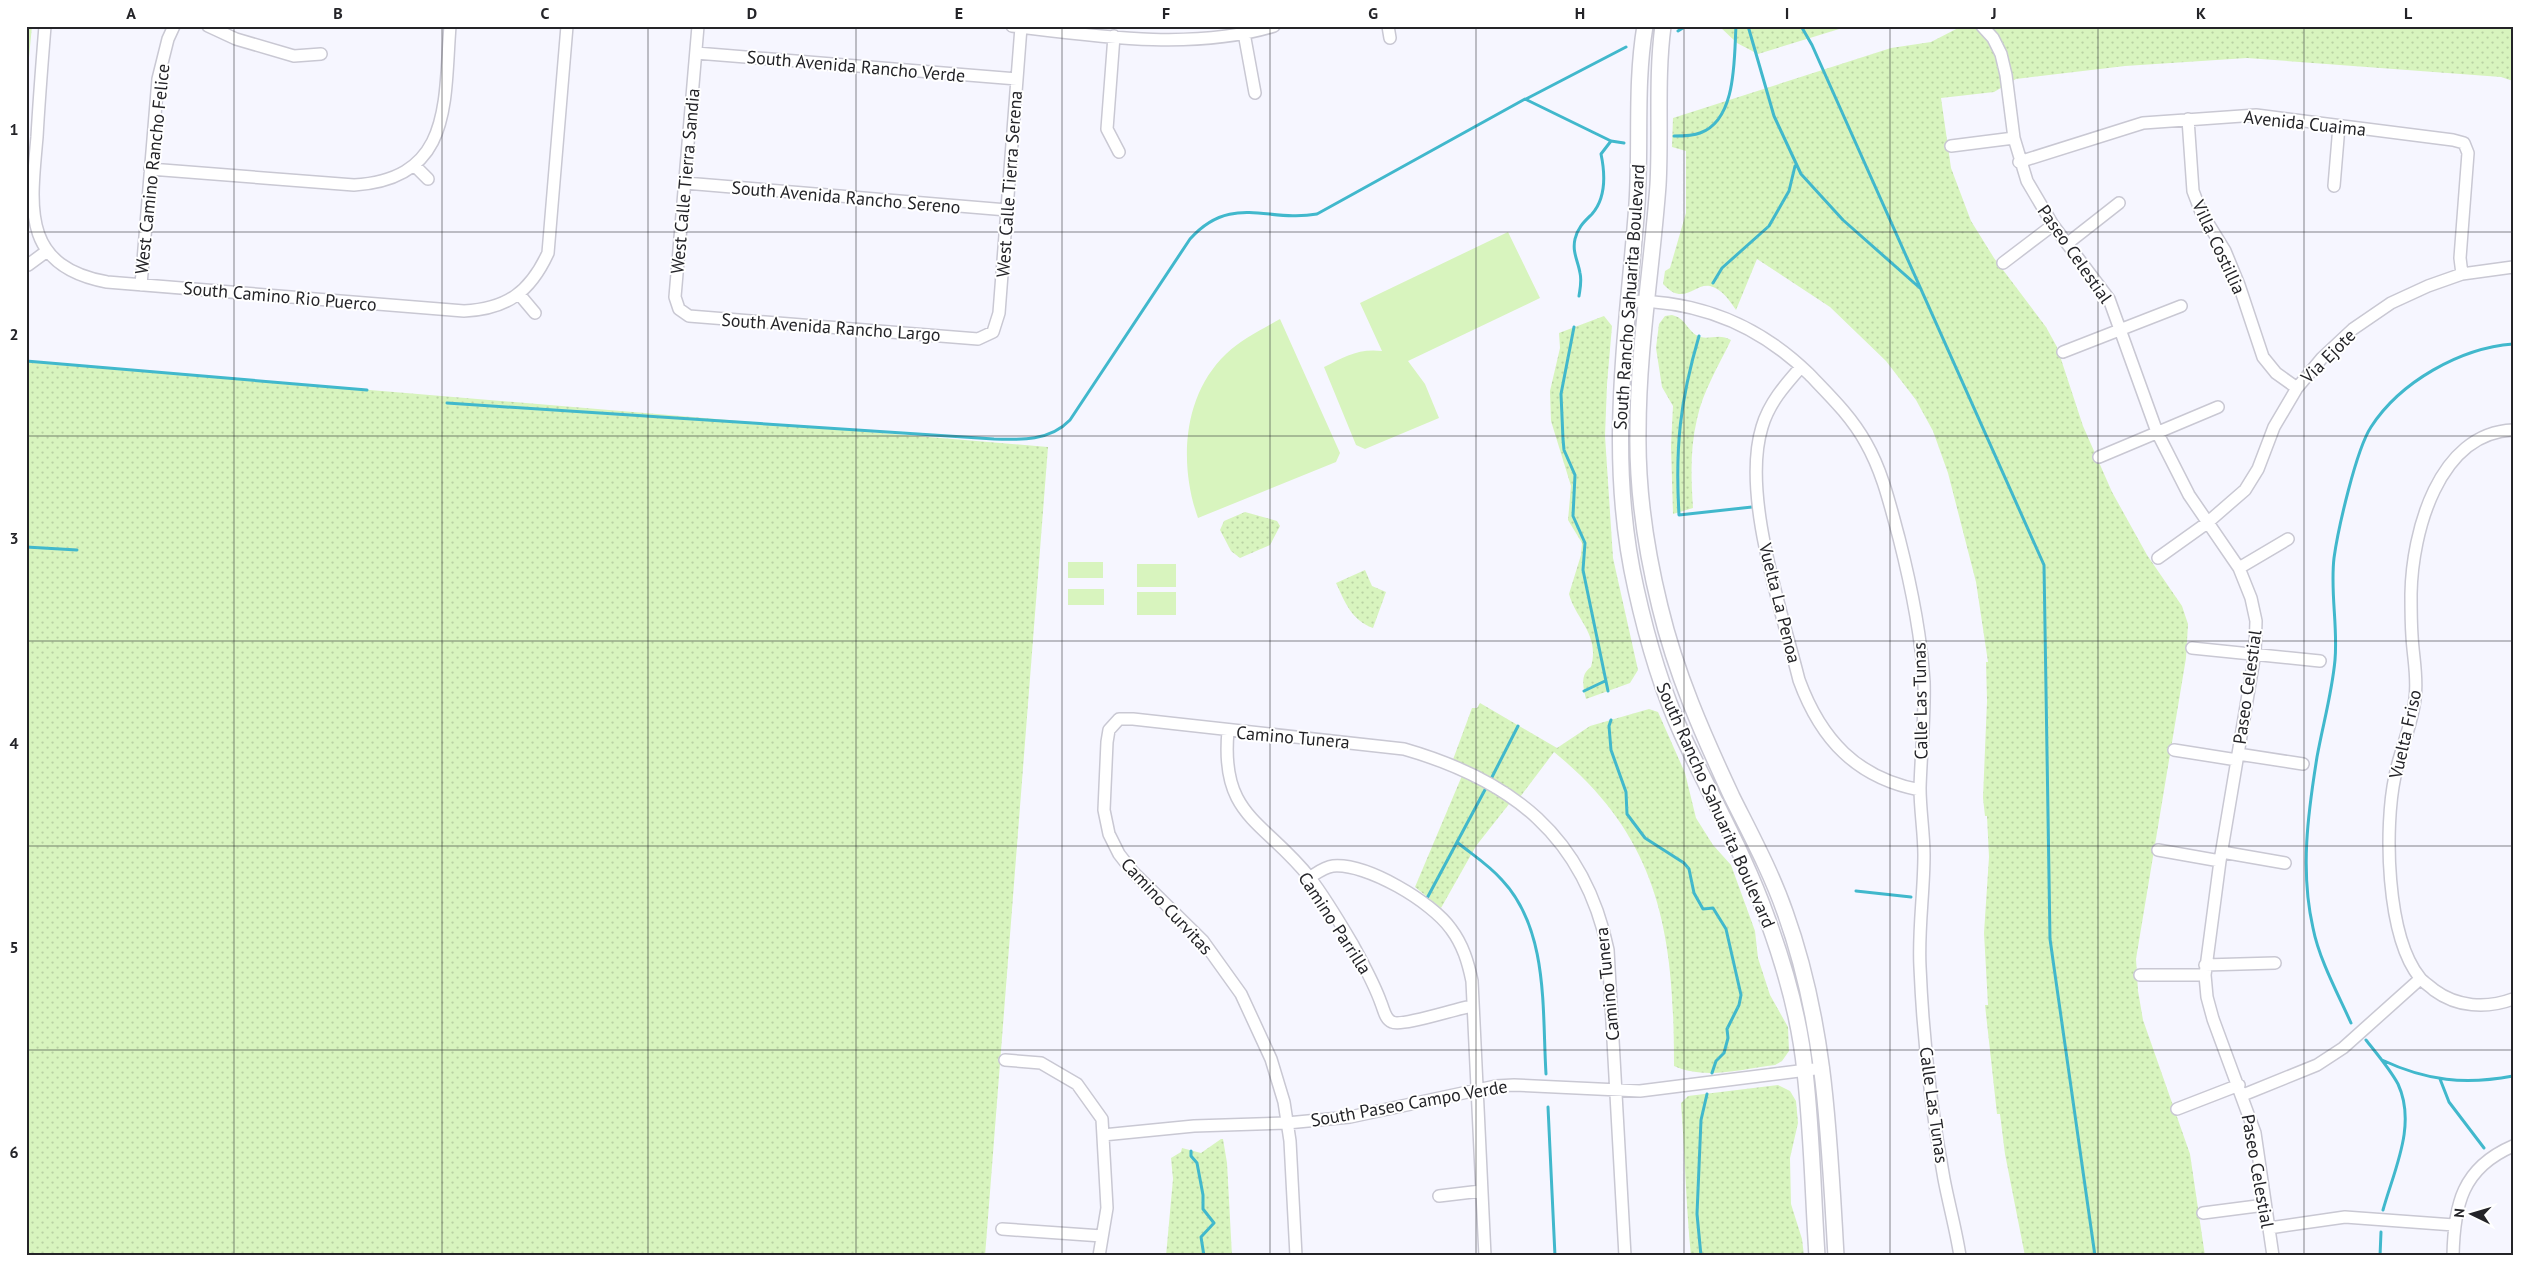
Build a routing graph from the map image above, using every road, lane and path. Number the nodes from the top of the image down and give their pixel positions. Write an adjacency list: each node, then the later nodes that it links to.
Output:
1 (45, 26): 33 (street)
2 (174, 26): 25 (street, West Camino Rancho Felice)
3 (208, 26): 15 (street)
4 (450, 26): 24 (street)
5 (568, 26): 39 (street)
6 (698, 26): 14 (street, West Calle Tierra Sandia)
7 (1274, 26): 12 (street)
8 (1645, 26): 40 (street, South Rancho Sahuarita Boulevard)
9 (1663, 26): 41 (street, South Rancho Sahuarita Boulevard)
10 (1982, 26): 20 (street, Paseo Celestial)
11 (1016, 27): 13 (street); 16 (street, West Calle Tierra Serena)
12 (1244, 33): 13 (street); 17 (street)
13 (1114, 36): 22 (street)
14 (696, 53): 16 (street, South Avenida Rancho Verde); 27 (street, West Calle Tierra Sandia)
15 (321, 54)
16 (1017, 79): 30 (street, West Calle Tierra Serena)
17 (1255, 93)
18 (2188, 119): 19 (street, Avenida Cuaima); 23 (street, Avenida Cuaima); 49 (street, Villa Costillia)
19 (2339, 126): 28 (street); 37 (street, Avenida Cuaima)
20 (2014, 138): 21 (street); 23 (street, Paseo Celestial)
21 (1951, 146)
22 (1119, 152)
23 (2019, 162): 31 (street, Paseo Celestial)
24 (415, 166): 25 (street); 26 (street)
25 (150, 169): 38 (street, West Camino Rancho Felice)
26 (428, 179)
27 (685, 183): 30 (street, South Avenida Rancho Sereno); 43 (street, West Calle Tierra Sandia)
28 (2334, 186)
29 (2119, 203): 32 (street)
30 (1007, 210): 46 (street, West Calle Tierra Serena)
31 (2053, 224): 32 (street, Paseo Celestial); 34 (street)
32 (2068, 242): 45 (street, Paseo Celestial)
33 (47, 250): 35 (street); 38 (street, South Camino Rio Puerco)
34 (2003, 263)
35 (28, 265)
36 (2513, 267): 37 (street, Via Ejote)
37 (2462, 274): 49 (street, Via Ejote)
38 (140, 285): 39 (street, South Camino Rio Puerco)
39 (519, 294): 44 (street)
40 (1627, 301): 41 (street, Calle Las Tunas); 79 (street, South Rancho Sahuarita Boulevard)
41 (1646, 301): 48 (street, Calle Las Tunas); 78 (street, South Rancho Sahuarita Boulevard)
42 (2181, 306): 45 (street)
43 (679, 309): 46 (street, South Avenida Rancho Largo)
44 (535, 313)
45 (2121, 330): 47 (street); 52 (street, Paseo Celestial)
46 (986, 337)
47 (2062, 352)
48 (1801, 367): 66 (street, Calle Las Tunas); 66 (street, Vuelta La Penoa)
49 (2297, 388): 54 (street, Via Ejote)
50 (2218, 407): 52 (street)
51 (2513, 430): 74 (street, Vuelta Friso)
52 (2157, 432): 53 (street); 54 (street, Paseo Celestial)
53 (2099, 457)
54 (2207, 522): 56 (street, Via Ejote); 57 (street, Paseo Celestial)
55 (2288, 539): 57 (street)
56 (2158, 558)
57 (2239, 568): 59 (street, Paseo Celestial)
58 (2192, 648): 59 (street)
59 (2255, 653): 60 (street); 64 (street, Paseo Celestial)
60 (2320, 661)
61 (1113, 724): 62 (street, Camino Tunera); 84 (street, Camino Curvitas)
62 (1228, 730): 70 (street, Camino Parrilla); 81 (street, Camino Tunera)
63 (2174, 750): 64 (street)
64 (2237, 757): 65 (street); 68 (street, Paseo Celestial)
65 (2303, 764)
66 (1920, 790): 101 (street, Calle Las Tunas)
67 (2158, 850): 68 (street)
68 (2221, 856): 69 (street); 72 (street, Paseo Celestial)
69 (2285, 863)
70 (1309, 878): 76 (street); 76 (street, Camino Parrilla)
71 (2275, 963): 72 (street)
72 (2205, 970): 73 (street); 82 (street, Paseo Celestial)
73 (2140, 975)
74 (2420, 979): 75 (street, Vuelta Friso); 82 (street)
75 (2513, 999)
76 (1473, 1006): 80 (street)
77 (1006, 1060): 85 (street)
78 (1823, 1068): 79 (street, South Paseo Campo Verde); 100 (street, South Rancho Sahuarita Boulevard)
79 (1805, 1070): 81 (street, South Paseo Campo Verde); 99 (street, South Rancho Sahuarita Boulevard)
80 (1476, 1089): 81 (street, South Paseo Campo Verde); 84 (street, South Paseo Campo Verde); 87 (street)
81 (1616, 1090): 98 (street, Camino Tunera)
82 (2241, 1090): 83 (street); 89 (street, Paseo Celestial)
83 (2177, 1109)
84 (1287, 1123): 85 (street, South Paseo Campo Verde); 96 (street, Camino Curvitas)
85 (1103, 1135): 94 (street)
86 (2513, 1146): 91 (street)
87 (1482, 1191): 88 (street); 97 (street)
88 (1439, 1196)
89 (2265, 1205): 90 (street); 92 (street, Paseo Celestial)
90 (2203, 1213)
91 (2454, 1224): 92 (street); 103 (street)
92 (2269, 1228): 102 (street, Paseo Celestial)
93 (1002, 1229): 94 (street)
94 (1102, 1236): 95 (street)
95 (1099, 1256)
96 (1296, 1256)
97 (1485, 1256)
98 (1625, 1256)
99 (1817, 1256)
100 (1836, 1256)
101 (1960, 1256)
102 (2273, 1256)
103 (2453, 1256)

